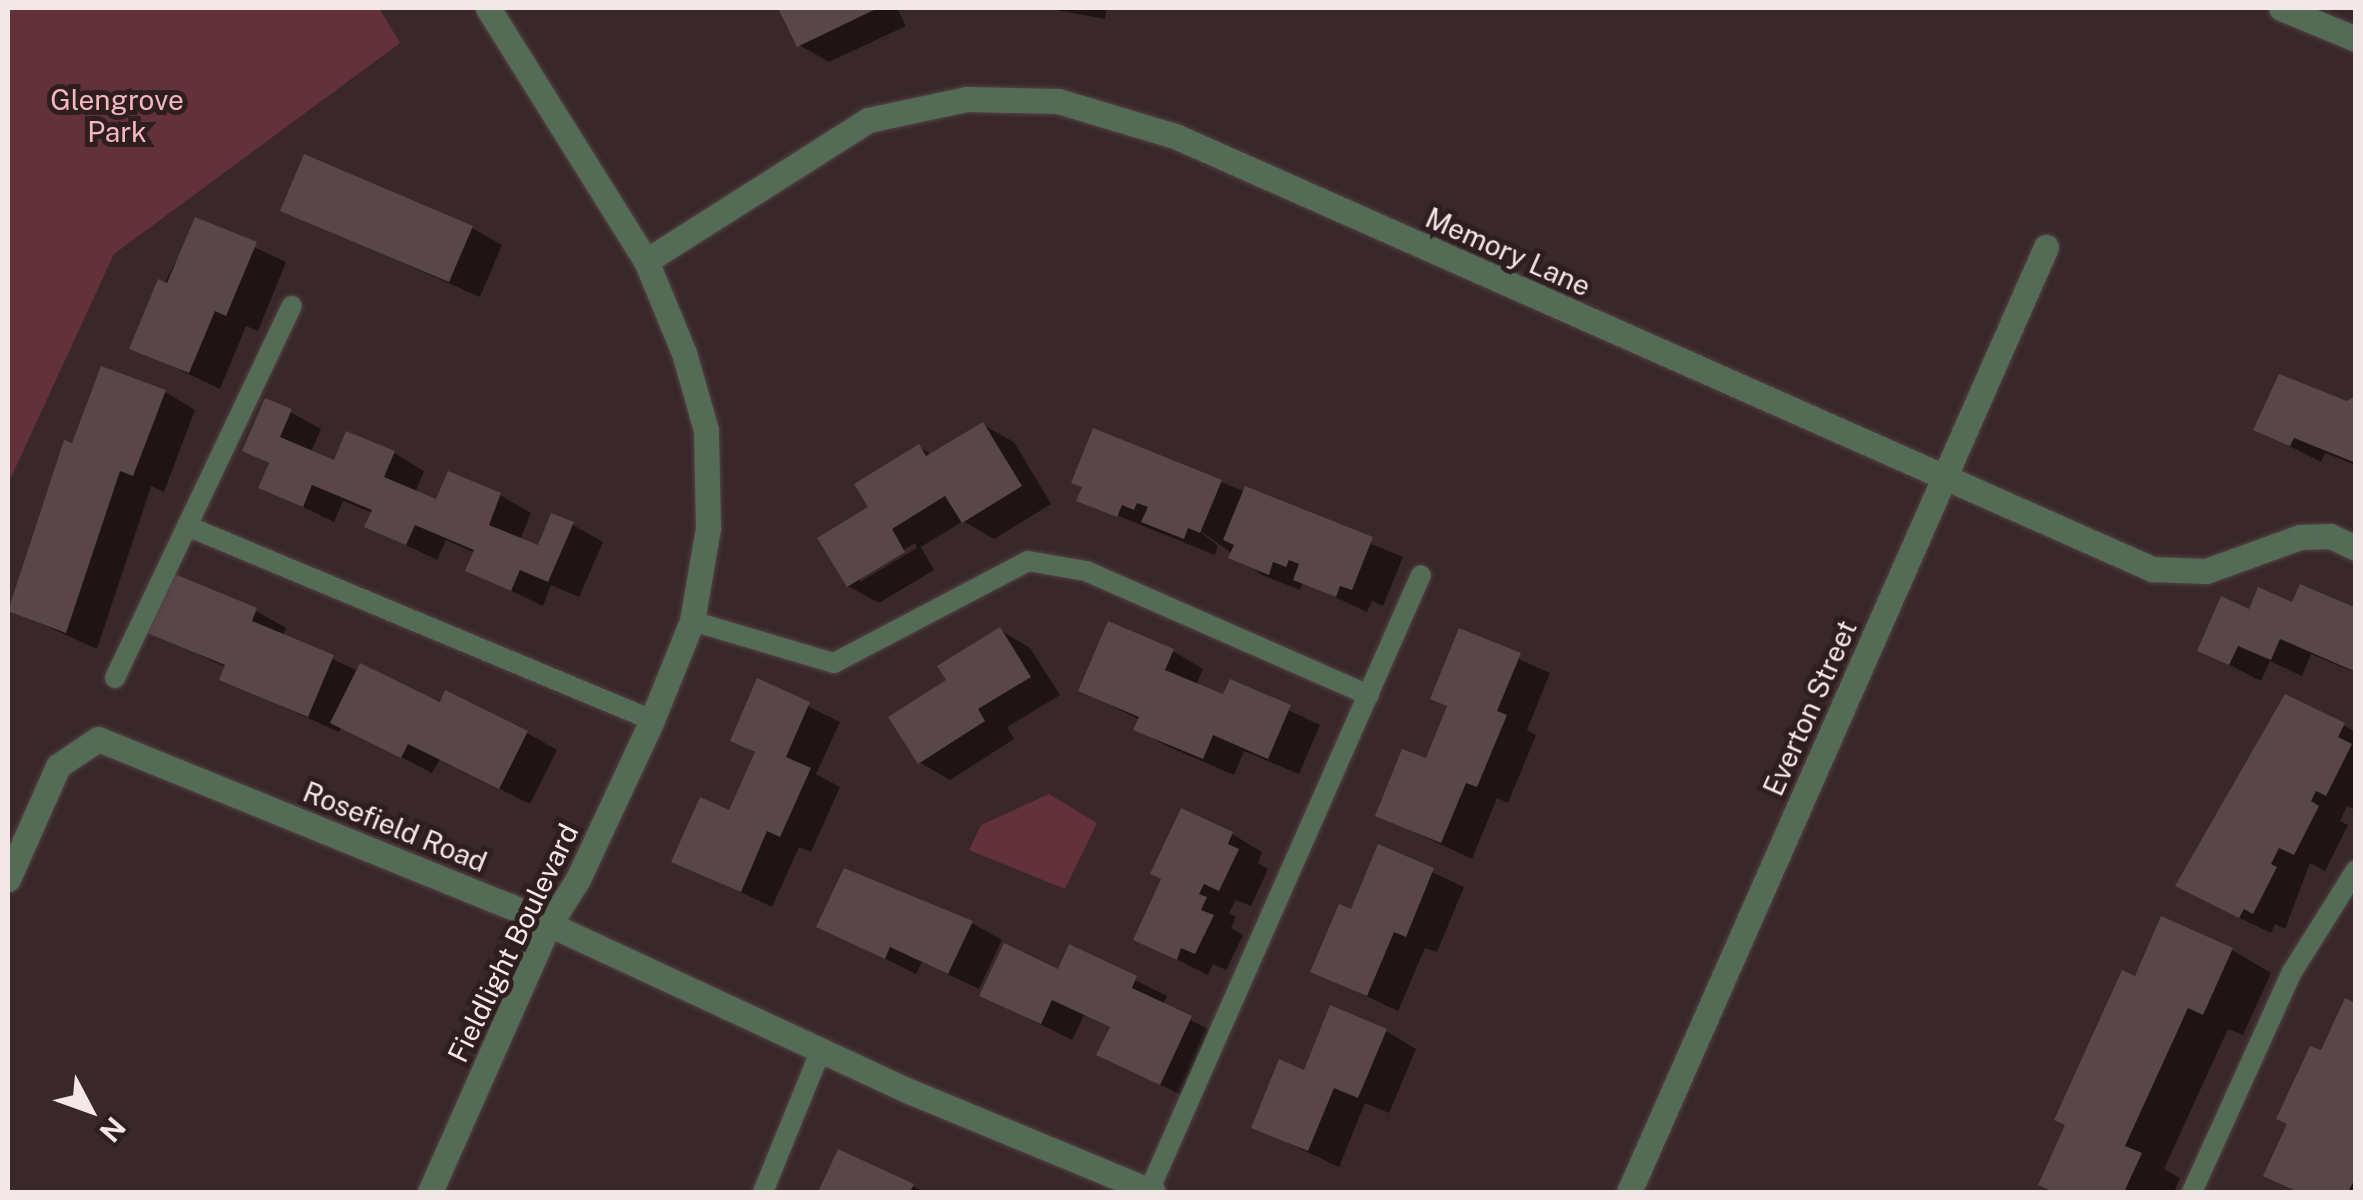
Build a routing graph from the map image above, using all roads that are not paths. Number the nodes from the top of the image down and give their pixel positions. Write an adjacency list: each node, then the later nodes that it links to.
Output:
1 (488, 8): 5 (street, Fieldlight Boulevard)
2 (2281, 8): 3 (street)
3 (2356, 39)
4 (2046, 247): 7 (street, Everton Street)
5 (646, 262): 7 (street, Memory Lane); 11 (street, Fieldlight Boulevard)
6 (292, 306): 8 (lane)
7 (1943, 479): 9 (street, Memory Lane); 22 (street, Everton Street)
8 (187, 526): 12 (lane); 14 (lane)
9 (2356, 548)
10 (1421, 575): 13 (lane)
11 (692, 621): 13 (lane); 14 (street, Fieldlight Boulevard)
12 (115, 678)
13 (1369, 695): 21 (lane)
14 (652, 720): 17 (street, Fieldlight Boulevard)
15 (2356, 870): 23 (lane)
16 (8, 878): 17 (street, Rosefield Road)
17 (547, 928): 18 (street, Rosefield Road); 19 (street, Fieldlight Boulevard)
18 (821, 1050): 20 (lane); 21 (street, Rosefield Road)
19 (430, 1192)
20 (763, 1192)
21 (1151, 1192)
22 (1629, 1192)
23 (2192, 1192)

